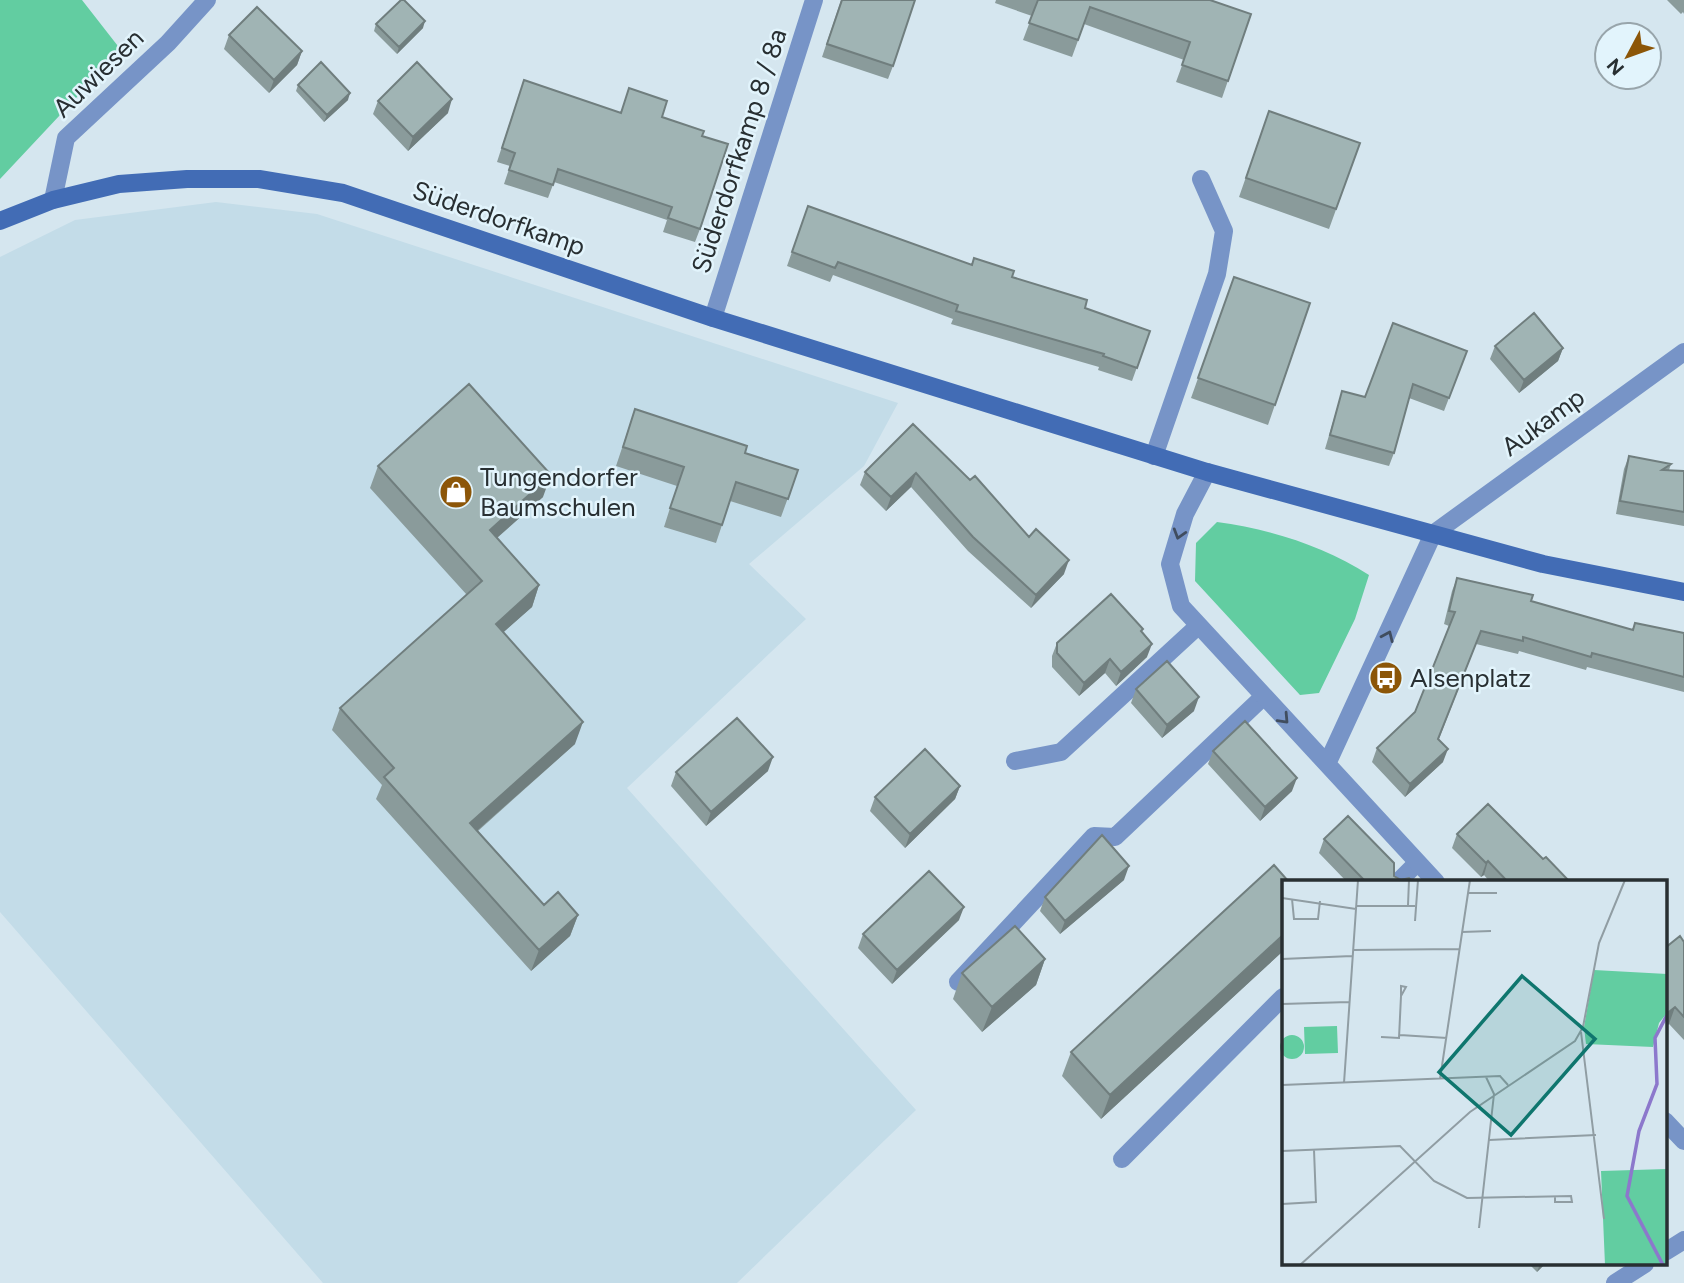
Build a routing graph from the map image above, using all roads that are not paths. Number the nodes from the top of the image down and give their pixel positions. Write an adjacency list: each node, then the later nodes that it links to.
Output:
1 (207, 0): 4 (street, Auwiesen)
2 (814, 0): 6 (street, Süderdorfkamp 8 / 8a)
3 (1201, 179): 8 (street)
4 (53, 200): 5 (main road, Süderdorfkamp); 6 (main road, Süderdorfkamp)
5 (0, 221)
6 (713, 318): 8 (main road, Süderdorfkamp)
7 (1684, 352): 10 (street, Aukamp)
8 (1154, 456): 9 (main road)
9 (1207, 472): 10 (main road); 12 (street, one-way to 12)
10 (1433, 534): 11 (main road); 15 (street, one-way to 10)
11 (1684, 592)
12 (1198, 626): 13 (street); 14 (street)
13 (1263, 697): 15 (street, one-way to 15); 19 (street)
14 (1015, 761)
15 (1327, 764): 16 (street)
16 (1417, 863): 17 (street); 18 (street)
17 (1400, 880)
18 (1434, 880)
19 (958, 982)
20 (1282, 998): 23 (street)
21 (1666, 1122): 22 (street)
22 (1684, 1141)
23 (1122, 1159)
24 (1684, 1240): 25 (street)
25 (1666, 1251)
26 (1642, 1266): 27 (street)
27 (1615, 1283)

